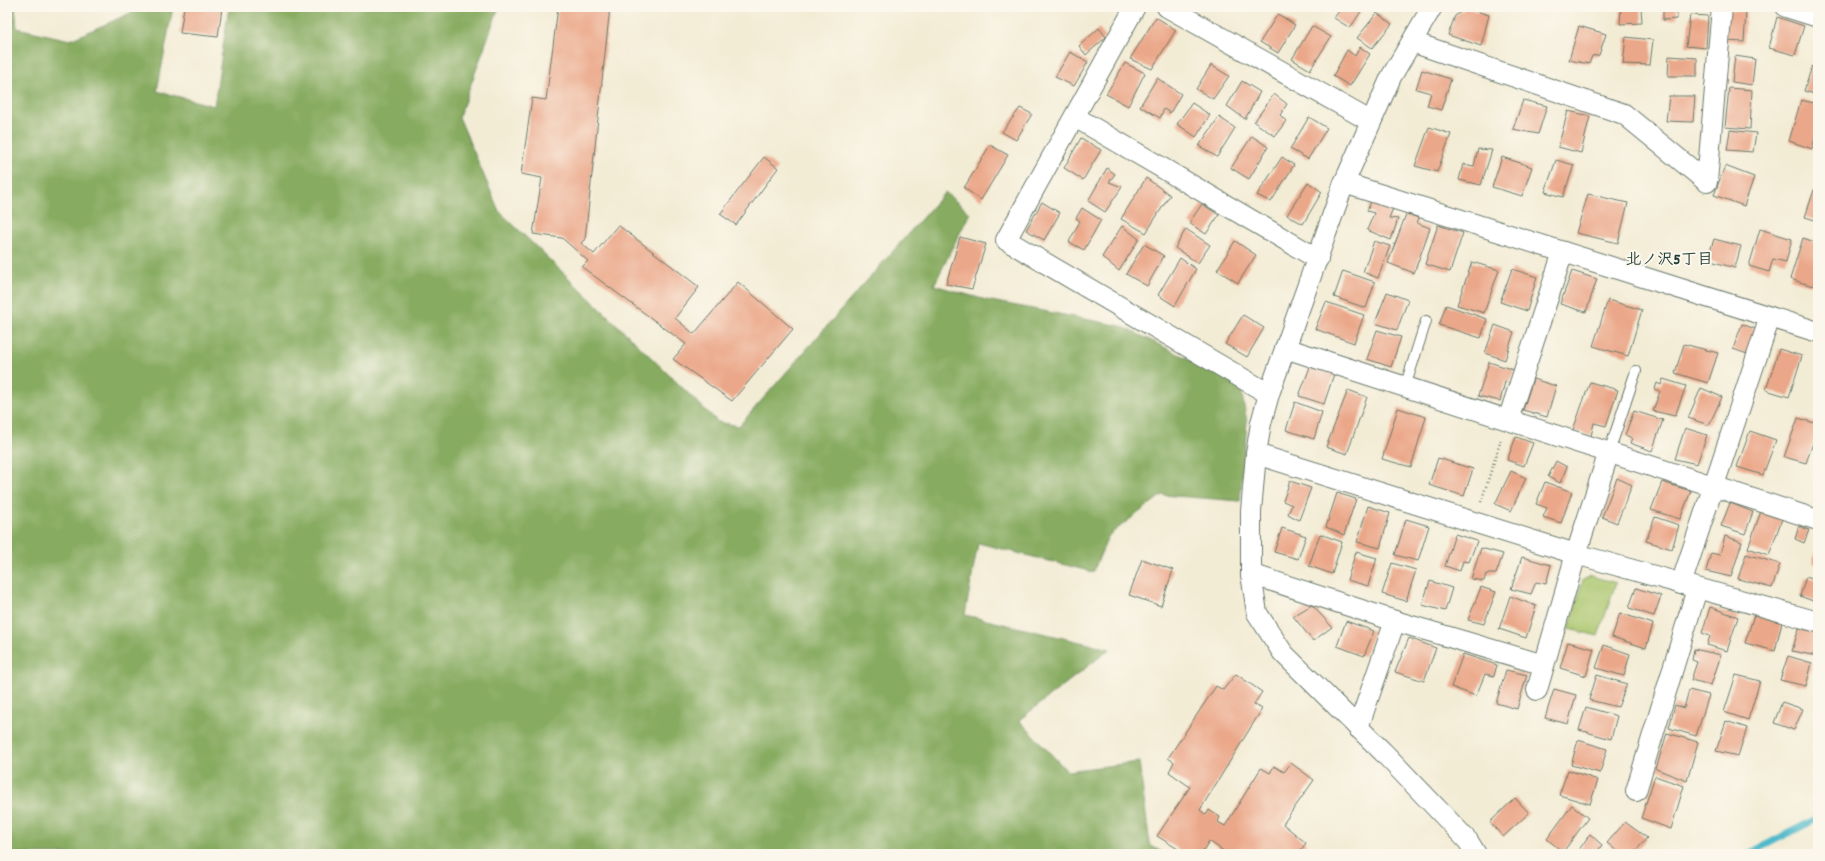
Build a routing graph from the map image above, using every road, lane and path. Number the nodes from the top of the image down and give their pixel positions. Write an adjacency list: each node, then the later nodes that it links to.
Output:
1 (1135, 7): 8 (street)
2 (1167, 7): 9 (street)
3 (1432, 7): 7 (street)
4 (1722, 7): 7 (street)
5 (1786, 7): 6 (street)
6 (1818, 17)
7 (1412, 42): 9 (street)
8 (1075, 117): 12 (street); 19 (street)
9 (1370, 121): 10 (street)
10 (1344, 183): 11 (street); 12 (street)
11 (1563, 252): 13 (street); 20 (street)
12 (1318, 258): 16 (street)
13 (1770, 317): 15 (street); 23 (street)
14 (1426, 321): 18 (lane)
15 (1818, 332)
16 (1285, 348): 18 (street); 19 (street)
17 (1636, 372): 21 (lane)
18 (1405, 387): 20 (street)
19 (1269, 394): 22 (street)
20 (1508, 420): 21 (street); 25 (path)
21 (1609, 452): 23 (street); 26 (street)
22 (1256, 454): 25 (street); 27 (street)
23 (1714, 486): 24 (street); 28 (street)
24 (1818, 520)
25 (1474, 522): 26 (street)
26 (1576, 554): 28 (street); 31 (street)
27 (1251, 574): 29 (street); 33 (street)
28 (1689, 587): 30 (street); 34 (street)
29 (1395, 621): 31 (street); 33 (street)
30 (1818, 622)
31 (1544, 666): 32 (street)
32 (1536, 690)
33 (1358, 728): 35 (street)
34 (1636, 791)
35 (1476, 854)

